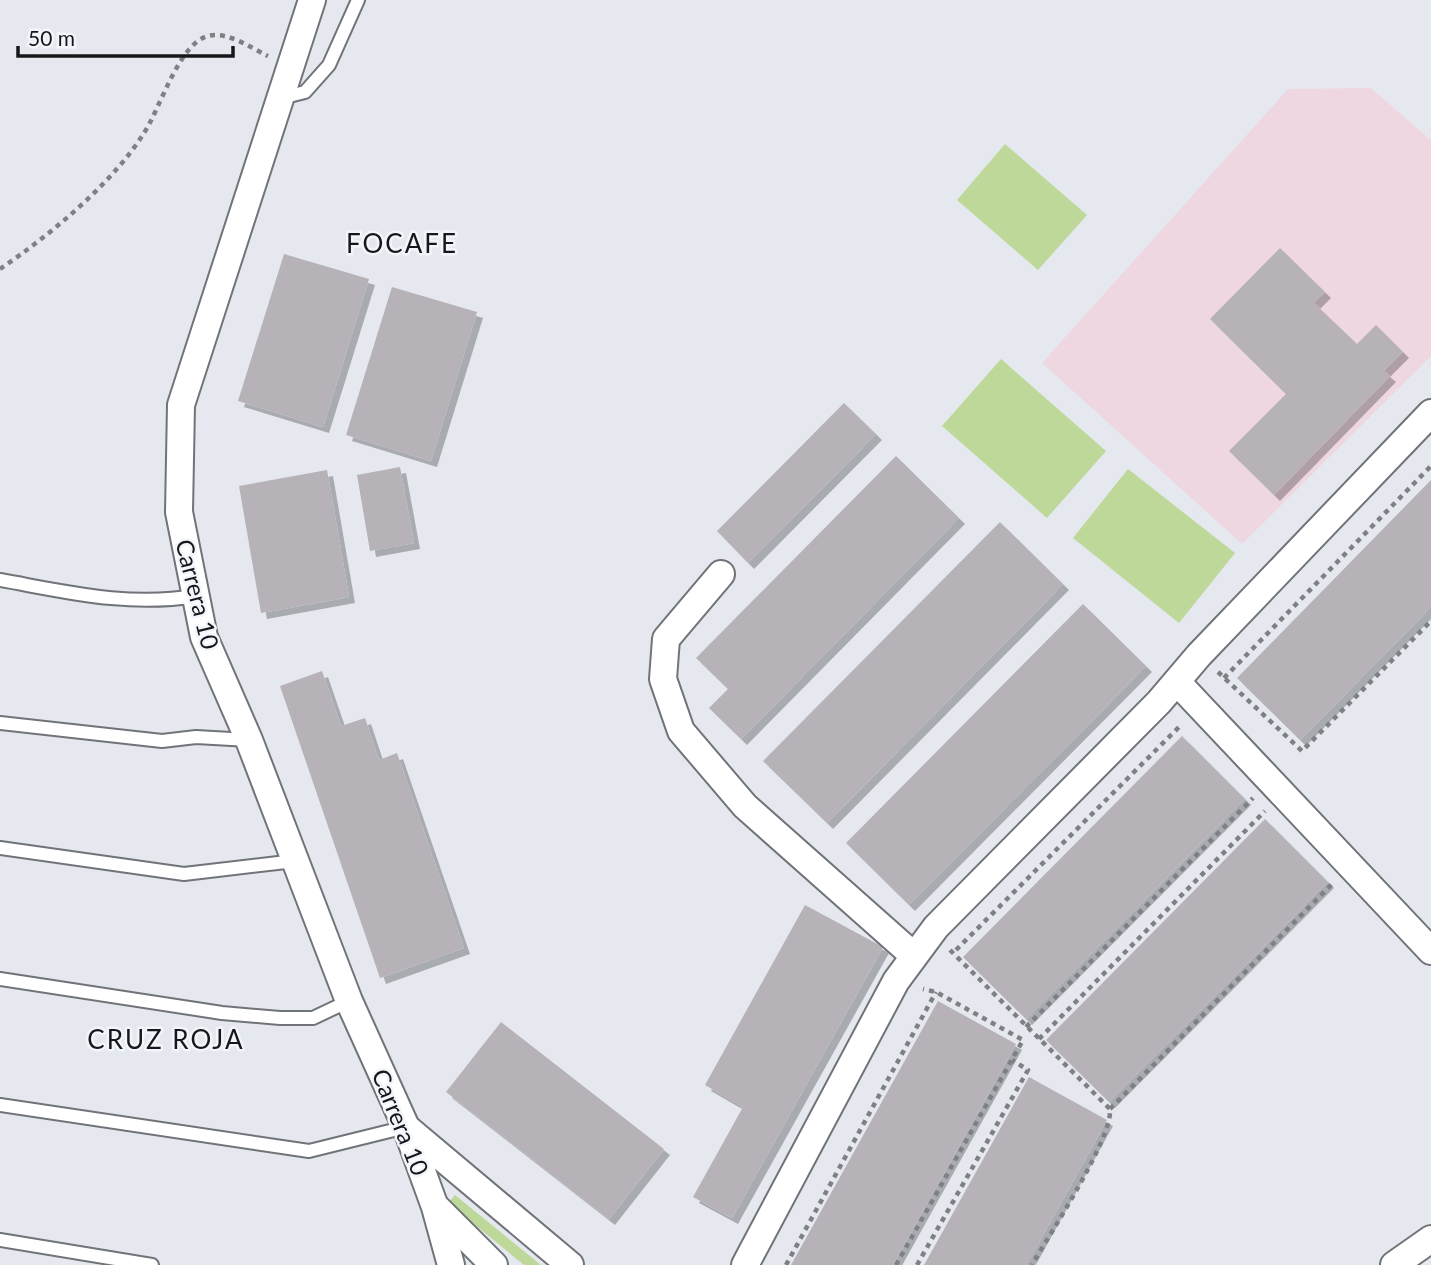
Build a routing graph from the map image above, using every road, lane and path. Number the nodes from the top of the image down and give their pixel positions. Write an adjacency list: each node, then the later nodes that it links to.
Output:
1 (312, 0): 3 (street, Carrera 10)
2 (358, 0): 4 (lane)
3 (295, 52): 4 (street, Carrera 10); 5 (path)
4 (281, 98): 10 (street, Carrera 10)
5 (0, 270)
6 (1431, 413): 12 (street)
7 (1431, 466): 13 (path)
8 (721, 573): 26 (street)
9 (0, 580): 10 (lane)
10 (196, 596): 17 (street, Carrera 10)
11 (1431, 621): 13 (path)
12 (1199, 655): 13 (path); 14 (street)
13 (1224, 678)
14 (1177, 682): 23 (street); 24 (street)
15 (0, 723): 17 (lane)
16 (1180, 726): 25 (path)
17 (249, 740): 21 (street, Carrera 10)
18 (1254, 798): 31 (path)
19 (1266, 810): 32 (path)
20 (0, 848): 21 (lane)
21 (295, 861): 30 (street, Carrera 10)
22 (1337, 880): 35 (path)
23 (936, 927): 25 (path); 26 (street)
24 (1431, 951)
25 (952, 954): 31 (path)
26 (914, 955): 28 (street)
27 (0, 979): 30 (lane)
28 (896, 981): 29 (path); 44 (street)
29 (936, 992): 33 (path); 45 (path)
30 (349, 1001): 36 (street, Carrera 10)
31 (1026, 1027): 32 (path)
32 (1039, 1039): 35 (path)
33 (1012, 1060): 46 (path); 47 (path)
34 (0, 1105): 36 (lane)
35 (1110, 1109): 48 (path)
36 (406, 1127): 37 (street, Carrera 10); 43 (street)
37 (435, 1207): 41 (street, Carrera 10); 42 (street)
38 (1431, 1239): 49 (street)
39 (0, 1240): 40 (lane)
40 (152, 1265)
41 (451, 1265)
42 (494, 1265)
43 (570, 1265)
44 (745, 1265)
45 (786, 1265)
46 (896, 1265)
47 (917, 1265)
48 (1032, 1265)
49 (1394, 1265)

